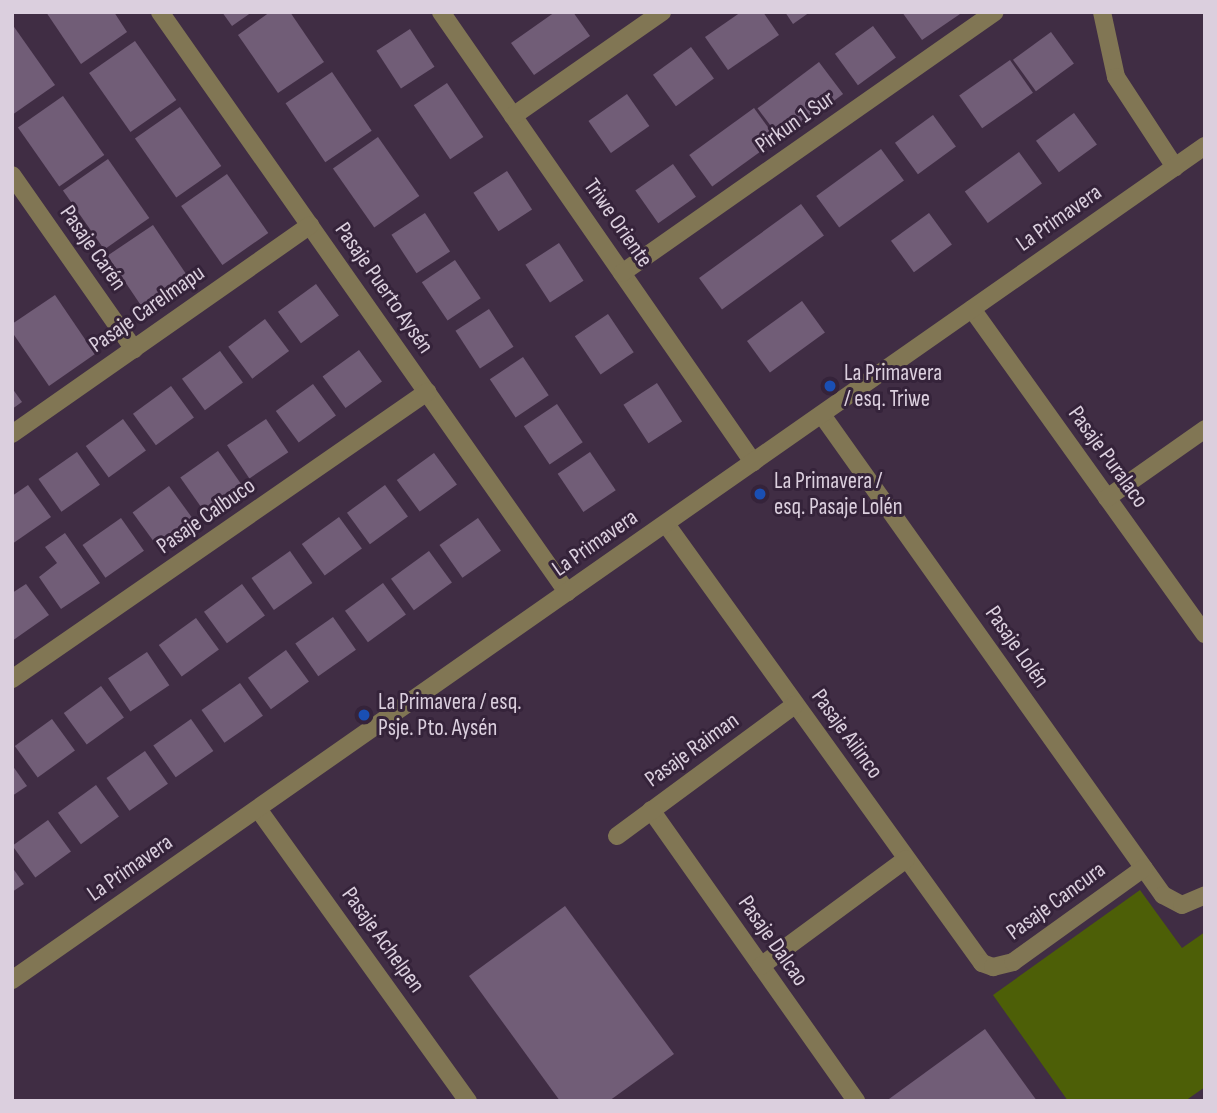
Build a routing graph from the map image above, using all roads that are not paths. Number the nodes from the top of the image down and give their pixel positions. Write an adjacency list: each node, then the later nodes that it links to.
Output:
1 (160, 12): 10 (street, Pasaje Puerto Aysén)
2 (441, 12): 6 (street, Triwe Oriente)
3 (662, 12): 6 (street)
4 (995, 12): 11 (street, Pirkun 1 Sur)
5 (1102, 12): 8 (street)
6 (513, 116): 11 (street, Triwe Oriente)
7 (1205, 146): 8 (street, La Primavera)
8 (1175, 167): 12 (street, La Primavera)
9 (12, 175): 13 (street, Pasaje Carén)
10 (310, 225): 13 (street, Pasaje Carelmapu); 14 (street, Pasaje Puerto Aysén)
11 (622, 273): 18 (street, Triwe Oriente)
12 (972, 309): 15 (street, La Primavera); 19 (street, Pasaje Puralaco)
13 (134, 349): 17 (street, Pasaje Carelmapu)
14 (427, 393): 21 (street, Pasaje Puerto Aysén); 23 (street, Pasaje Calbuco)
15 (822, 415): 18 (street, La Primavera); 29 (street, Pasaje Lolén)
16 (1205, 429): 19 (street)
17 (12, 434)
18 (754, 462): 20 (street, La Primavera)
19 (1107, 498): 22 (street, Pasaje Puralaco)
20 (666, 524): 21 (street, La Primavera); 24 (street, Pasaje Ailinco)
21 (567, 592): 25 (street, La Primavera)
22 (1205, 634)
23 (12, 679)
24 (796, 705): 26 (street, Pasaje Raiman); 28 (street, Pasaje Ailinco)
25 (258, 809): 33 (street, La Primavera); 34 (street, Pasaje Achelpen)
26 (652, 810): 27 (street, Pasaje Raiman); 31 (street, Pasaje Dalcao)
27 (617, 836)
28 (906, 859): 31 (street); 32 (street, Pasaje Ailinco)
29 (1144, 868): 30 (street, Pasaje Lolén); 32 (street, Pasaje Cancura)
30 (1205, 895)
31 (761, 966): 35 (street, Pasaje Dalcao)
32 (993, 967)
33 (12, 980)
34 (468, 1101)
35 (856, 1101)

